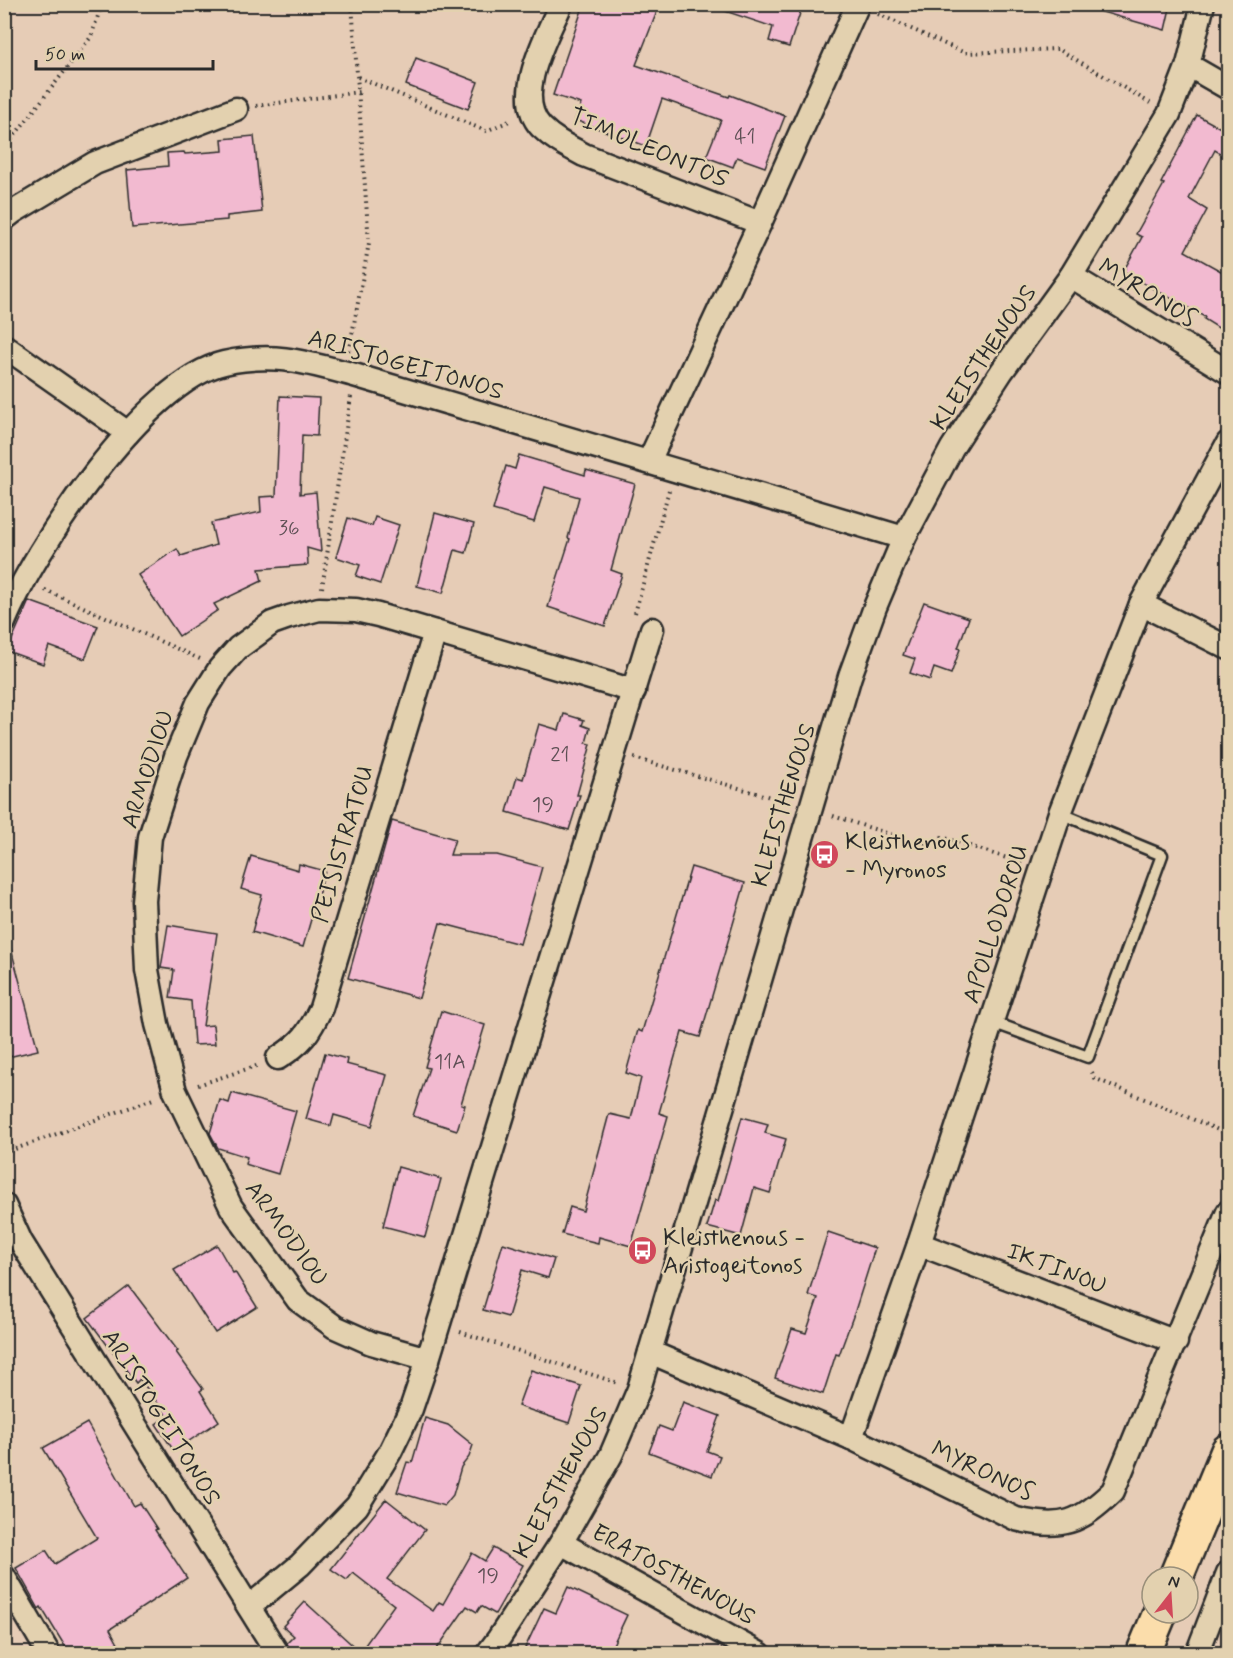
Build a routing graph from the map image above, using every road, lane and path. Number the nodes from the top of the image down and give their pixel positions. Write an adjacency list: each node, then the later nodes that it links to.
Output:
1 (102, 4): 13 (path)
2 (352, 4): 7 (path)
3 (561, 4): 11 (street)
4 (1203, 4): 6 (street, KLEISTHENOUS)
5 (858, 5): 12 (path); 15 (street)
6 (1188, 65): 8 (street); 12 (street, KLEISTHENOUS)
7 (358, 77): 9 (path); 11 (path)
8 (1228, 88)
9 (359, 92): 10 (path); 19 (path)
10 (236, 109): 14 (street)
11 (532, 111): 15 (street, TIMOLEONTOS)
12 (1169, 114): 16 (street, KLEISTHENOUS)
13 (4, 149)
14 (4, 219)
15 (760, 223): 22 (street)
16 (1071, 276): 18 (street, MYRONOS); 24 (street, KLEISTHENOUS)
17 (4, 346): 20 (street)
18 (1228, 372)
19 (349, 373): 20 (street, ARISTOGEITONOS); 22 (street, ARISTOGEITONOS); 27 (path)
20 (128, 433): 25 (street, ARISTOGEITONOS)
21 (1228, 443): 26 (street, APOLLODOROU)
22 (649, 461): 23 (street, ARISTOGEITONOS)
23 (675, 470): 24 (street, ARISTOGEITONOS); 29 (path)
24 (904, 538): 47 (street, KLEISTHENOUS)
25 (24, 581): 28 (street, ARISTOGEITONOS); 32 (path)
26 (1141, 604): 31 (street); 34 (street, APOLLODOROU)
27 (319, 609): 30 (street, ARMODIOU); 32 (street, ARMODIOU)
28 (6, 615)
29 (652, 629): 33 (street)
30 (435, 632): 33 (street, ARMODIOU); 37 (street, PEISISTRATOU)
31 (1228, 648)
32 (220, 668): 38 (street, ARMODIOU)
33 (634, 691): 45 (street)
34 (1060, 813): 35 (street, APOLLODOROU); 36 (lane)
35 (992, 1022): 36 (lane); 43 (street, APOLLODOROU)
36 (1088, 1057): 39 (path)
37 (278, 1058): 38 (path)
38 (175, 1091): 40 (path); 48 (street, ARMODIOU)
39 (1228, 1134)
40 (4, 1152)
41 (4, 1205): 44 (street, ARISTOGEITONOS)
42 (1228, 1212): 46 (street, MYRONOS)
43 (919, 1244): 46 (street, IKTINOU); 50 (street, APOLLODOROU)
44 (13, 1245): 56 (street, ARISTOGEITONOS)
45 (439, 1326): 48 (street); 49 (path)
46 (1176, 1342): 50 (street, MYRONOS)
47 (650, 1352): 49 (street, KLEISTHENOUS); 50 (street, MYRONOS)
48 (428, 1359): 56 (street)
49 (639, 1389): 52 (street, KLEISTHENOUS)
50 (851, 1438)
51 (1228, 1451): 53 (main road)
52 (561, 1542): 60 (street, KLEISTHENOUS); 61 (street, ERATOSTHENOUS)
53 (1181, 1565)
54 (1228, 1573): 63 (street)
55 (4, 1577): 58 (street)
56 (249, 1607): 59 (street, ARISTOGEITONOS)
57 (1155, 1625): 62 (main road)
58 (49, 1653)
59 (278, 1653)
60 (487, 1653)
61 (760, 1653)
62 (1143, 1653)
63 (1197, 1653)

